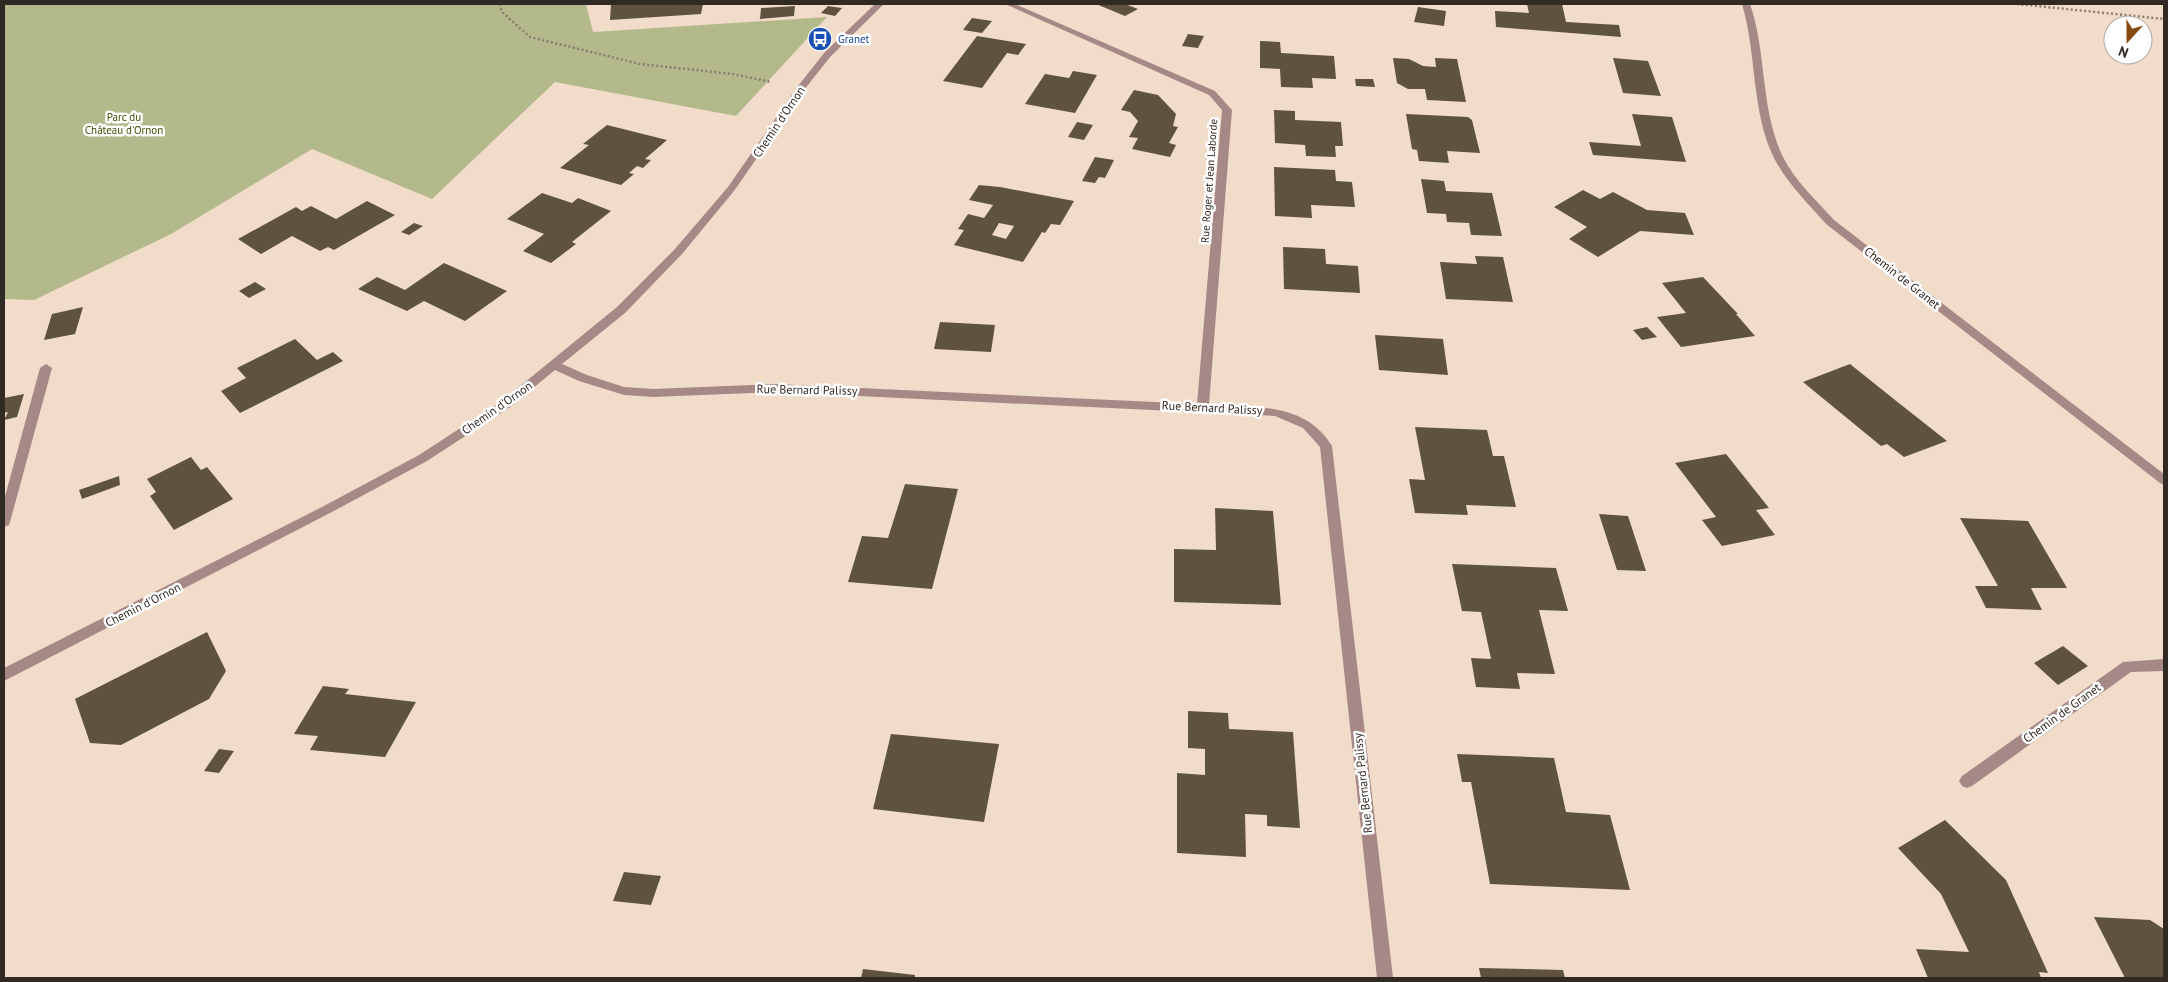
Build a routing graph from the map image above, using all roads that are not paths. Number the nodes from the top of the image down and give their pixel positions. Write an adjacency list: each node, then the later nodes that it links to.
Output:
1 (880, 4): 4 (street, Chemin d'Ornon)
2 (1009, 4): 6 (street, Rue Roger et Jean Laborde)
3 (1746, 4): 7 (street, Chemin de Granet)
4 (555, 366): 6 (street, Rue Bernard Palissy); 10 (street, Chemin d'Ornon)
5 (46, 368): 8 (street)
6 (1204, 407): 12 (street, Rue Bernard Palissy)
7 (2164, 480)
8 (4, 522)
9 (2164, 664): 11 (street, Chemin de Granet)
10 (4, 675)
11 (1967, 781)
12 (1385, 978)

